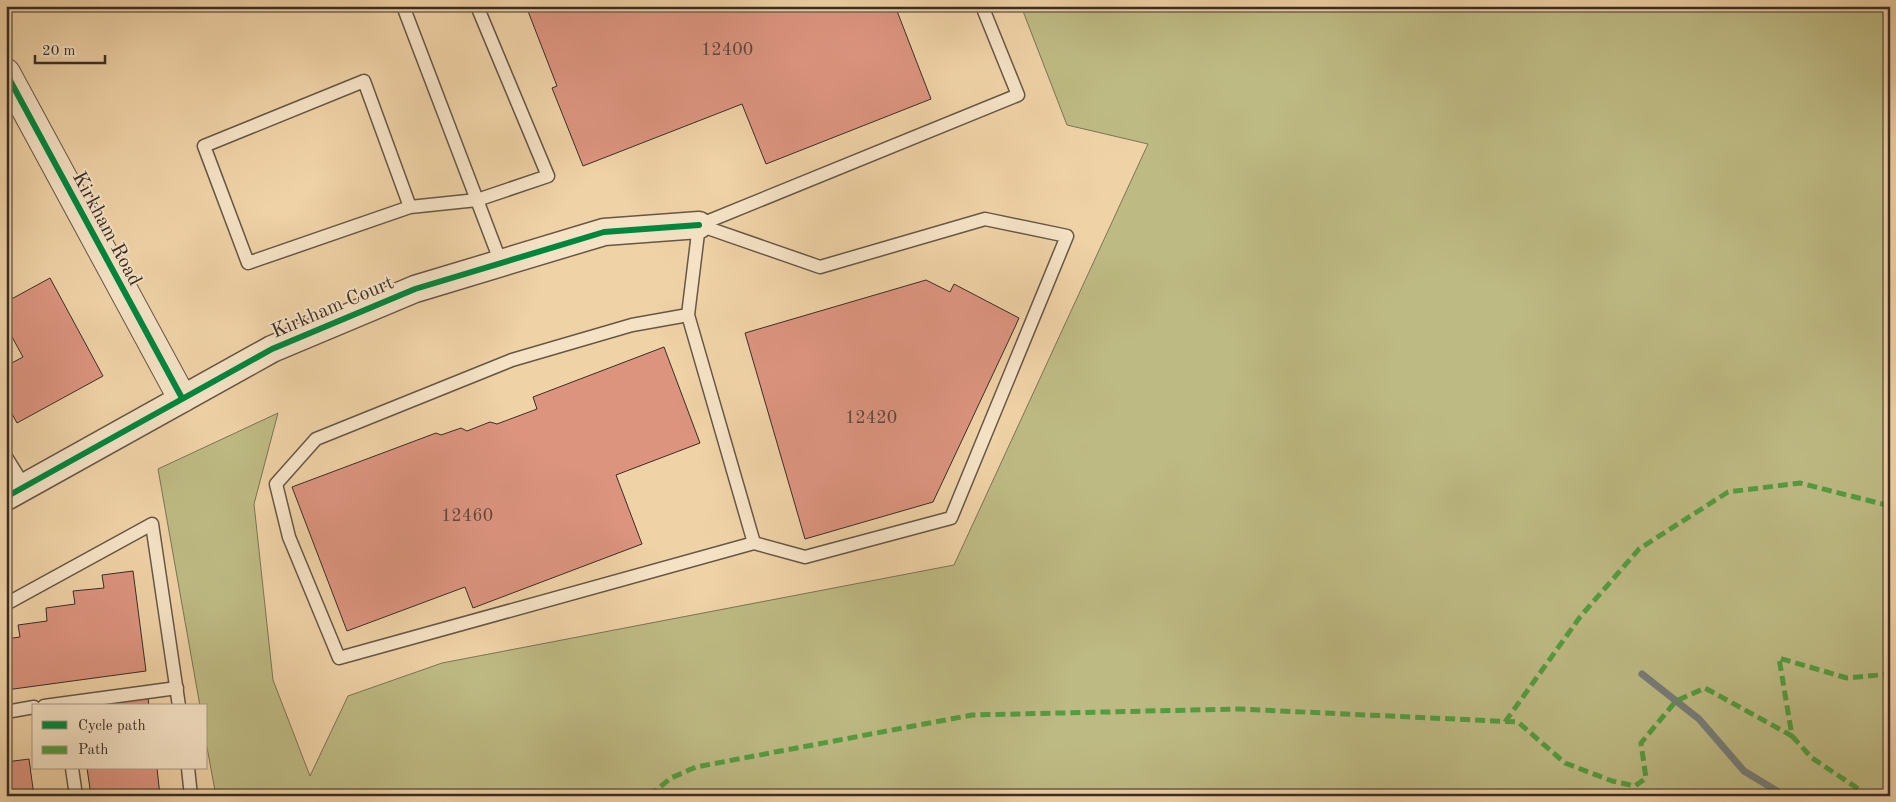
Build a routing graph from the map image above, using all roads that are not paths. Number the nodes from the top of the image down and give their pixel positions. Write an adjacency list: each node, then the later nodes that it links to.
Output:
1 (403, 6): 5 (lane)
2 (476, 6): 5 (lane)
3 (982, 6): 7 (lane)
4 (6, 73): 10 (street, Kirkham Road)
5 (477, 200): 6 (lane); 8 (lane)
6 (410, 207): 6 (lane)
7 (699, 225): 8 (street, Kirkham Court); 9 (lane); 13 (lane)
8 (501, 263): 10 (street, Kirkham Court)
9 (688, 315): 13 (lane); 13 (lane)
10 (182, 398): 12 (street, Kirkham Court)
11 (6, 457): 12 (lane)
12 (15, 492)
13 (754, 543)
14 (6, 604): 15 (lane)
15 (177, 688): 16 (lane); 17 (lane)
16 (64, 704)
17 (180, 704)
18 (32, 707): 19 (lane)
19 (6, 712)
20 (72, 770): 22 (lane)
21 (188, 770): 23 (lane)
22 (76, 796)
23 (191, 796)

